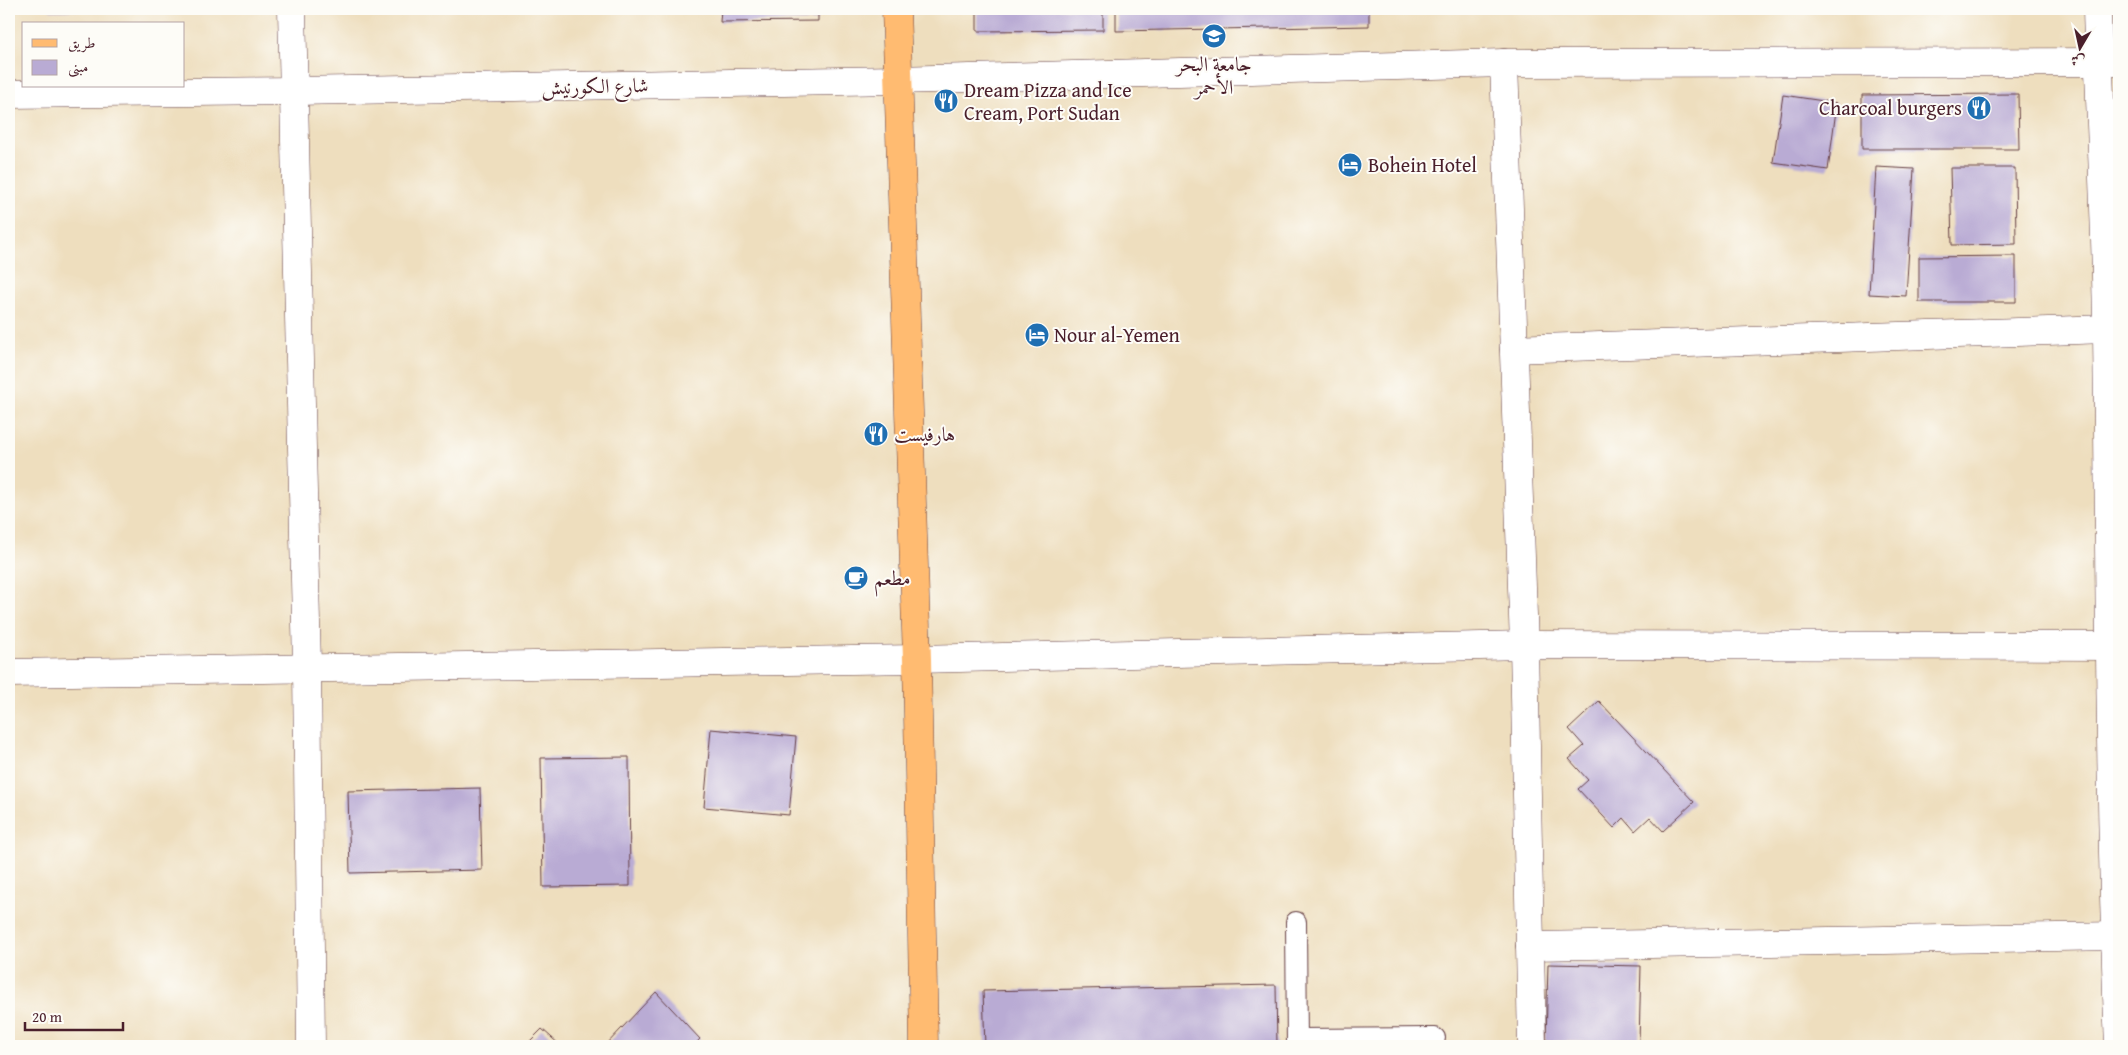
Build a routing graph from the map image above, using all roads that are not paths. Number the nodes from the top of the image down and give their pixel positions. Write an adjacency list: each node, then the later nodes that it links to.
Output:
1 (292, 9): 7 (street)
2 (896, 9): 6 (main road)
3 (2097, 9): 5 (street)
4 (1504, 63): 5 (street, شارع الكورنيش); 6 (street, شارع الكورنيش); 10 (street)
5 (2109, 63): 9 (street)
6 (896, 80): 7 (street, شارع الكورنيش); 13 (main road)
7 (294, 91): 8 (street, شارع الكورنيش); 14 (street)
8 (9, 94)
9 (2107, 329): 10 (street); 12 (street)
10 (1514, 349): 11 (street)
11 (1524, 645): 12 (street); 13 (street); 18 (street)
12 (2114, 646): 17 (street)
13 (916, 659): 14 (street); 22 (main road)
14 (307, 667): 15 (street); 21 (street)
15 (9, 673)
16 (1296, 922): 20 (lane)
17 (2117, 936): 18 (street); 24 (street)
18 (1530, 946): 23 (street)
19 (1435, 1038): 20 (lane)
20 (1297, 1043)
21 (311, 1046)
22 (924, 1046)
23 (1532, 1046)
24 (2119, 1046)

